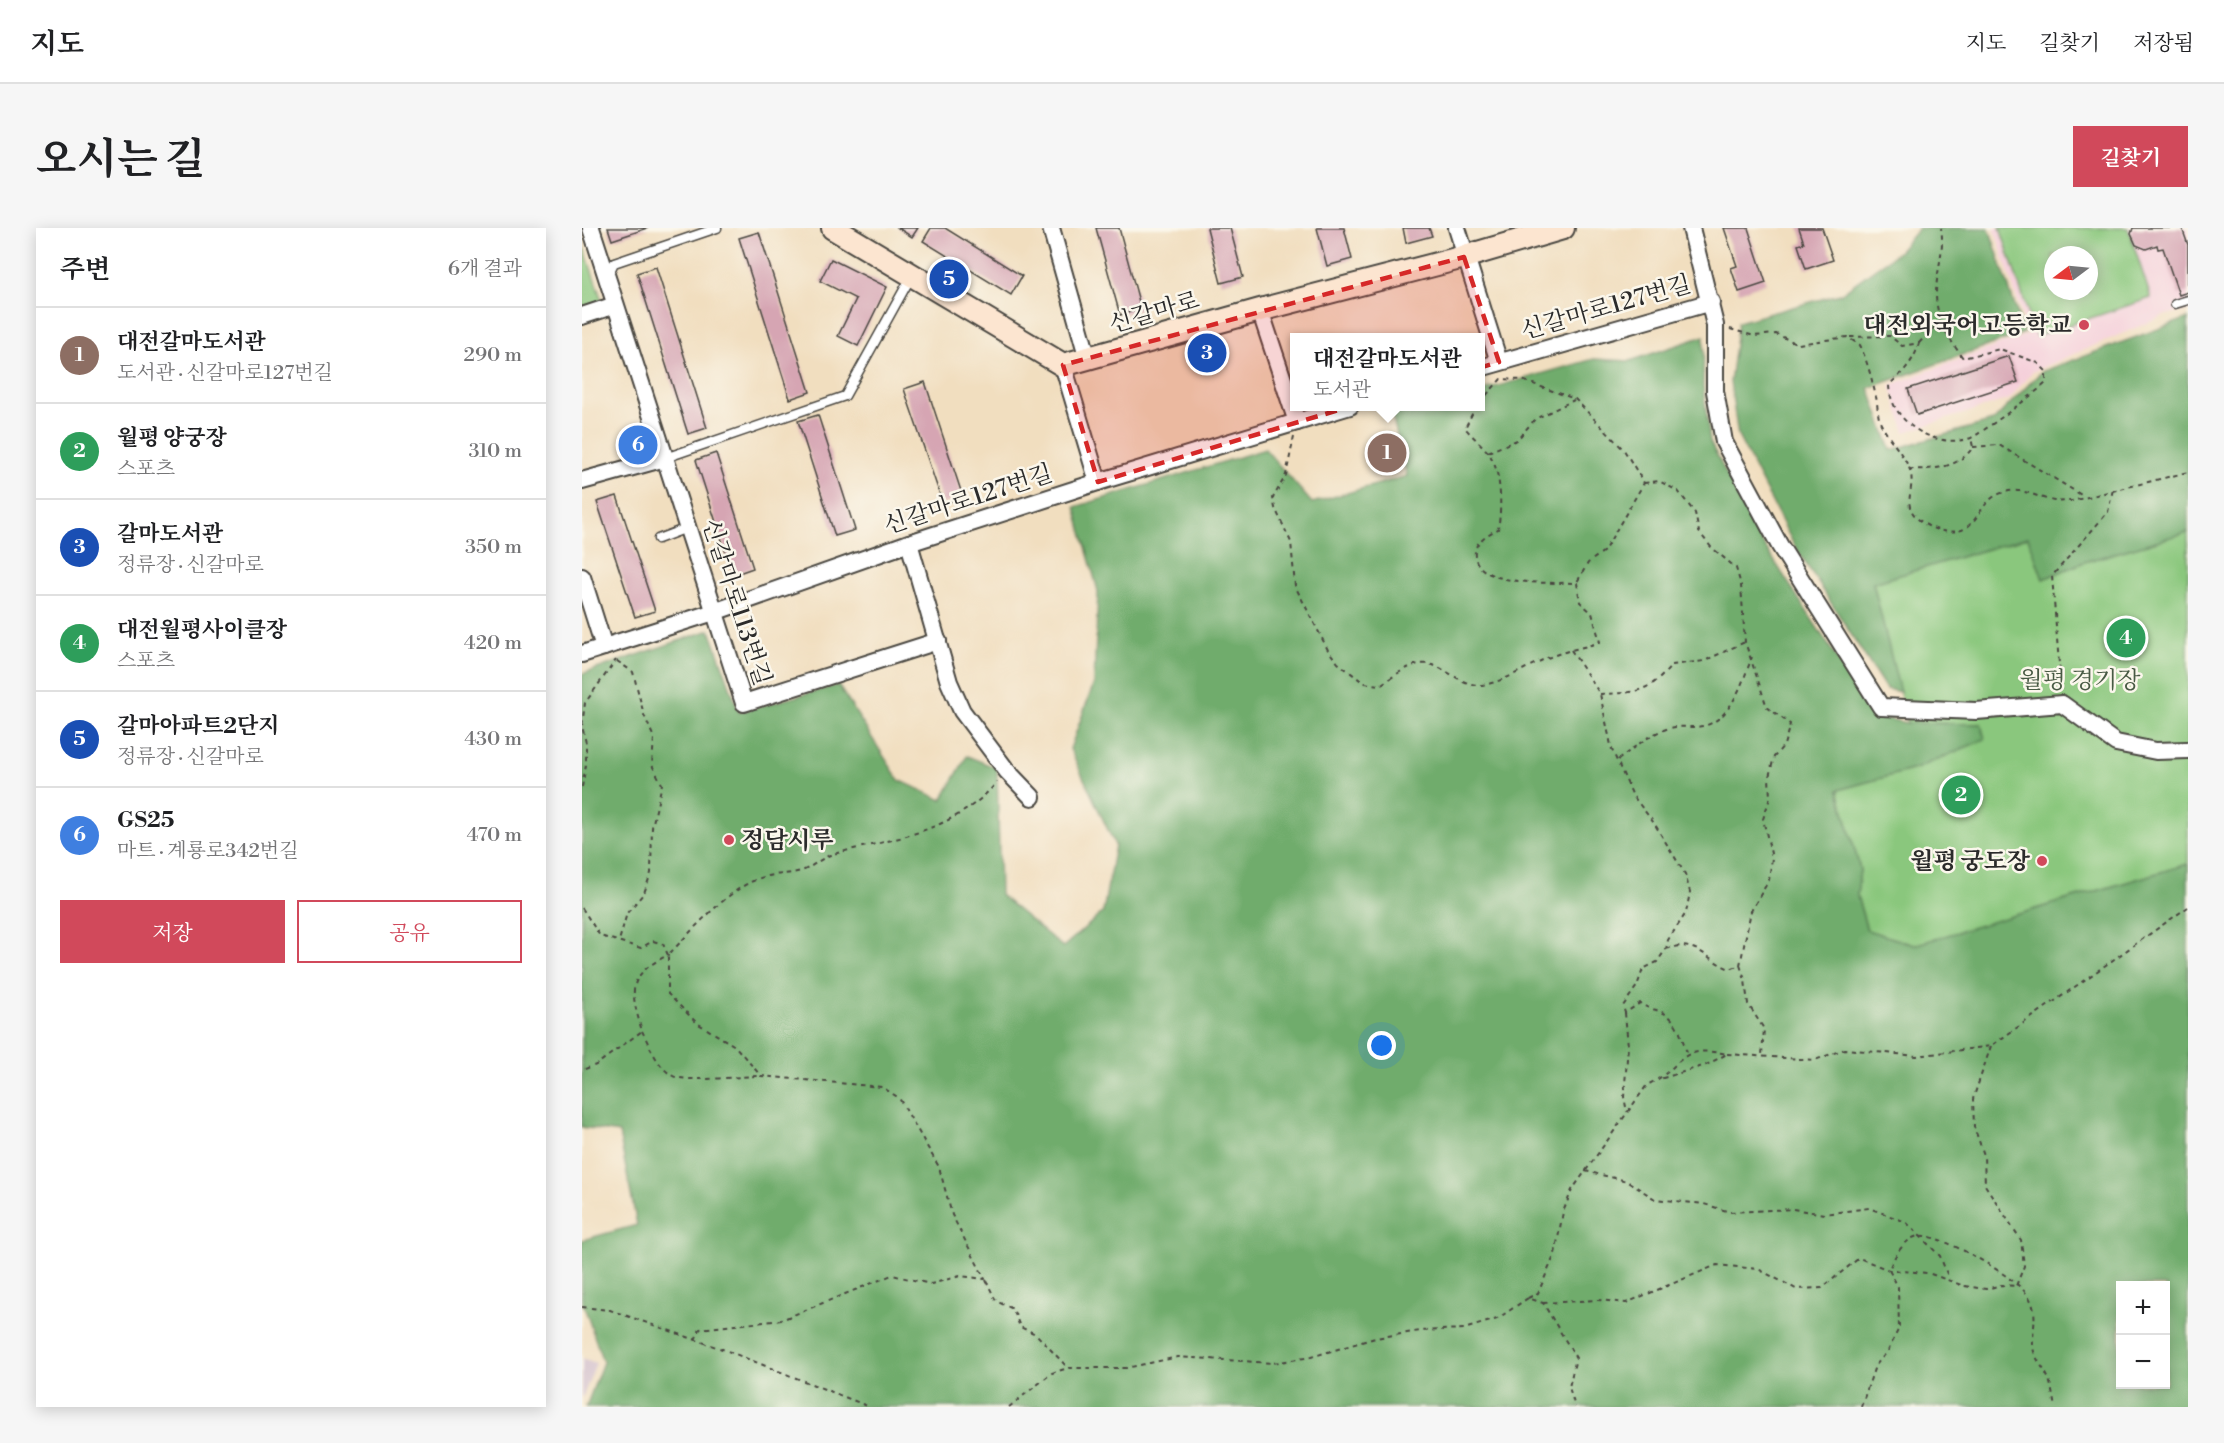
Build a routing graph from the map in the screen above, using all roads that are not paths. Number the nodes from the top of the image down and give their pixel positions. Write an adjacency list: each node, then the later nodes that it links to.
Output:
1 (591, 228): 10 (street, 신갈마로113번길)
2 (717, 228): 10 (lane)
3 (833, 228): 9 (street)
4 (1051, 228): 17 (street)
5 (1457, 228): 8 (street)
6 (1563, 228): 8 (street, 신갈마로)
7 (1691, 228): 12 (street)
8 (1464, 257): 15 (street, 신갈마로); 18 (street)
9 (913, 274): 19 (street); 25 (lane)
10 (607, 278): 14 (street, 신갈마로113번길)
11 (2188, 300): 13 (lane)
12 (1711, 302): 18 (street, 신갈마로127번길); 36 (street)
13 (2175, 304)
14 (615, 305): 16 (street); 25 (street, 신갈마로113번길)
15 (1260, 310): 17 (street, 신갈마로); 21 (street)
16 (582, 316)
17 (1088, 358): 19 (street, 신갈마로)
18 (1499, 362): 20 (street, 신갈마로127번길)
19 (1063, 365): 27 (street)
20 (1485, 366)
21 (1290, 401)
22 (1293, 411): 24 (street)
23 (1333, 411): 24 (street, 신갈마로127번길)
24 (1297, 422): 27 (street, 신갈마로127번길)
25 (664, 458): 26 (street); 28 (street, 신갈마로113번길)
26 (582, 481)
27 (1098, 482): 30 (street, 신갈마로127번길)
28 (687, 528): 29 (lane); 32 (street, 신갈마로113번길)
29 (658, 539)
30 (909, 543): 32 (street, 신갈마로127번길); 33 (street)
31 (582, 578): 34 (street)
32 (714, 612): 33 (street, 신갈마로113번길); 34 (street, 신갈마로127번길)
33 (938, 641): 37 (street)
34 (604, 647): 35 (street, 신갈마로127번길)
35 (582, 654)
36 (2188, 750)
37 (1032, 797)

